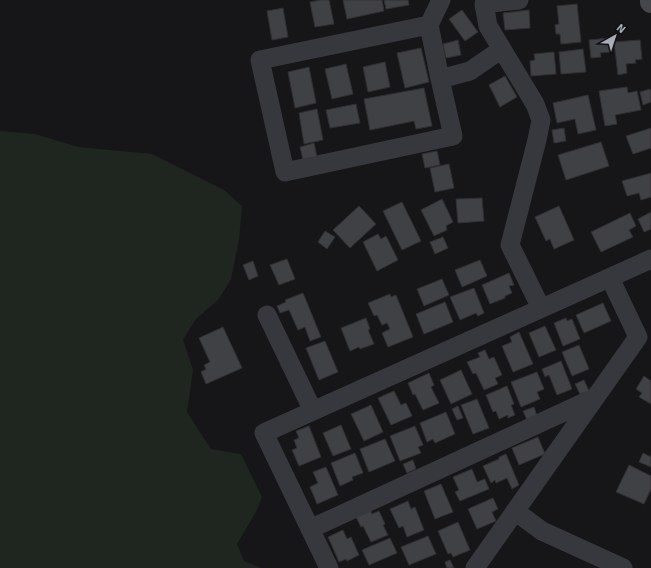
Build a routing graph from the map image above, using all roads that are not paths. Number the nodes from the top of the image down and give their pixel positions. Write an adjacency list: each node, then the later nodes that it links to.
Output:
1 (441, 0): 3 (street)
2 (519, 0): 4 (street)
3 (428, 25): 5 (street); 5 (street)
4 (502, 49): 5 (street); 8 (street)
5 (440, 79)
6 (651, 259): 7 (street)
7 (610, 278): 8 (street); 10 (street)
8 (540, 308): 11 (street)
9 (267, 316): 11 (street)
10 (596, 398): 12 (street); 13 (street)
11 (313, 411): 13 (street)
12 (515, 511): 15 (street); 16 (street)
13 (310, 529): 14 (street)
14 (329, 568)
15 (475, 568)
16 (623, 568)

